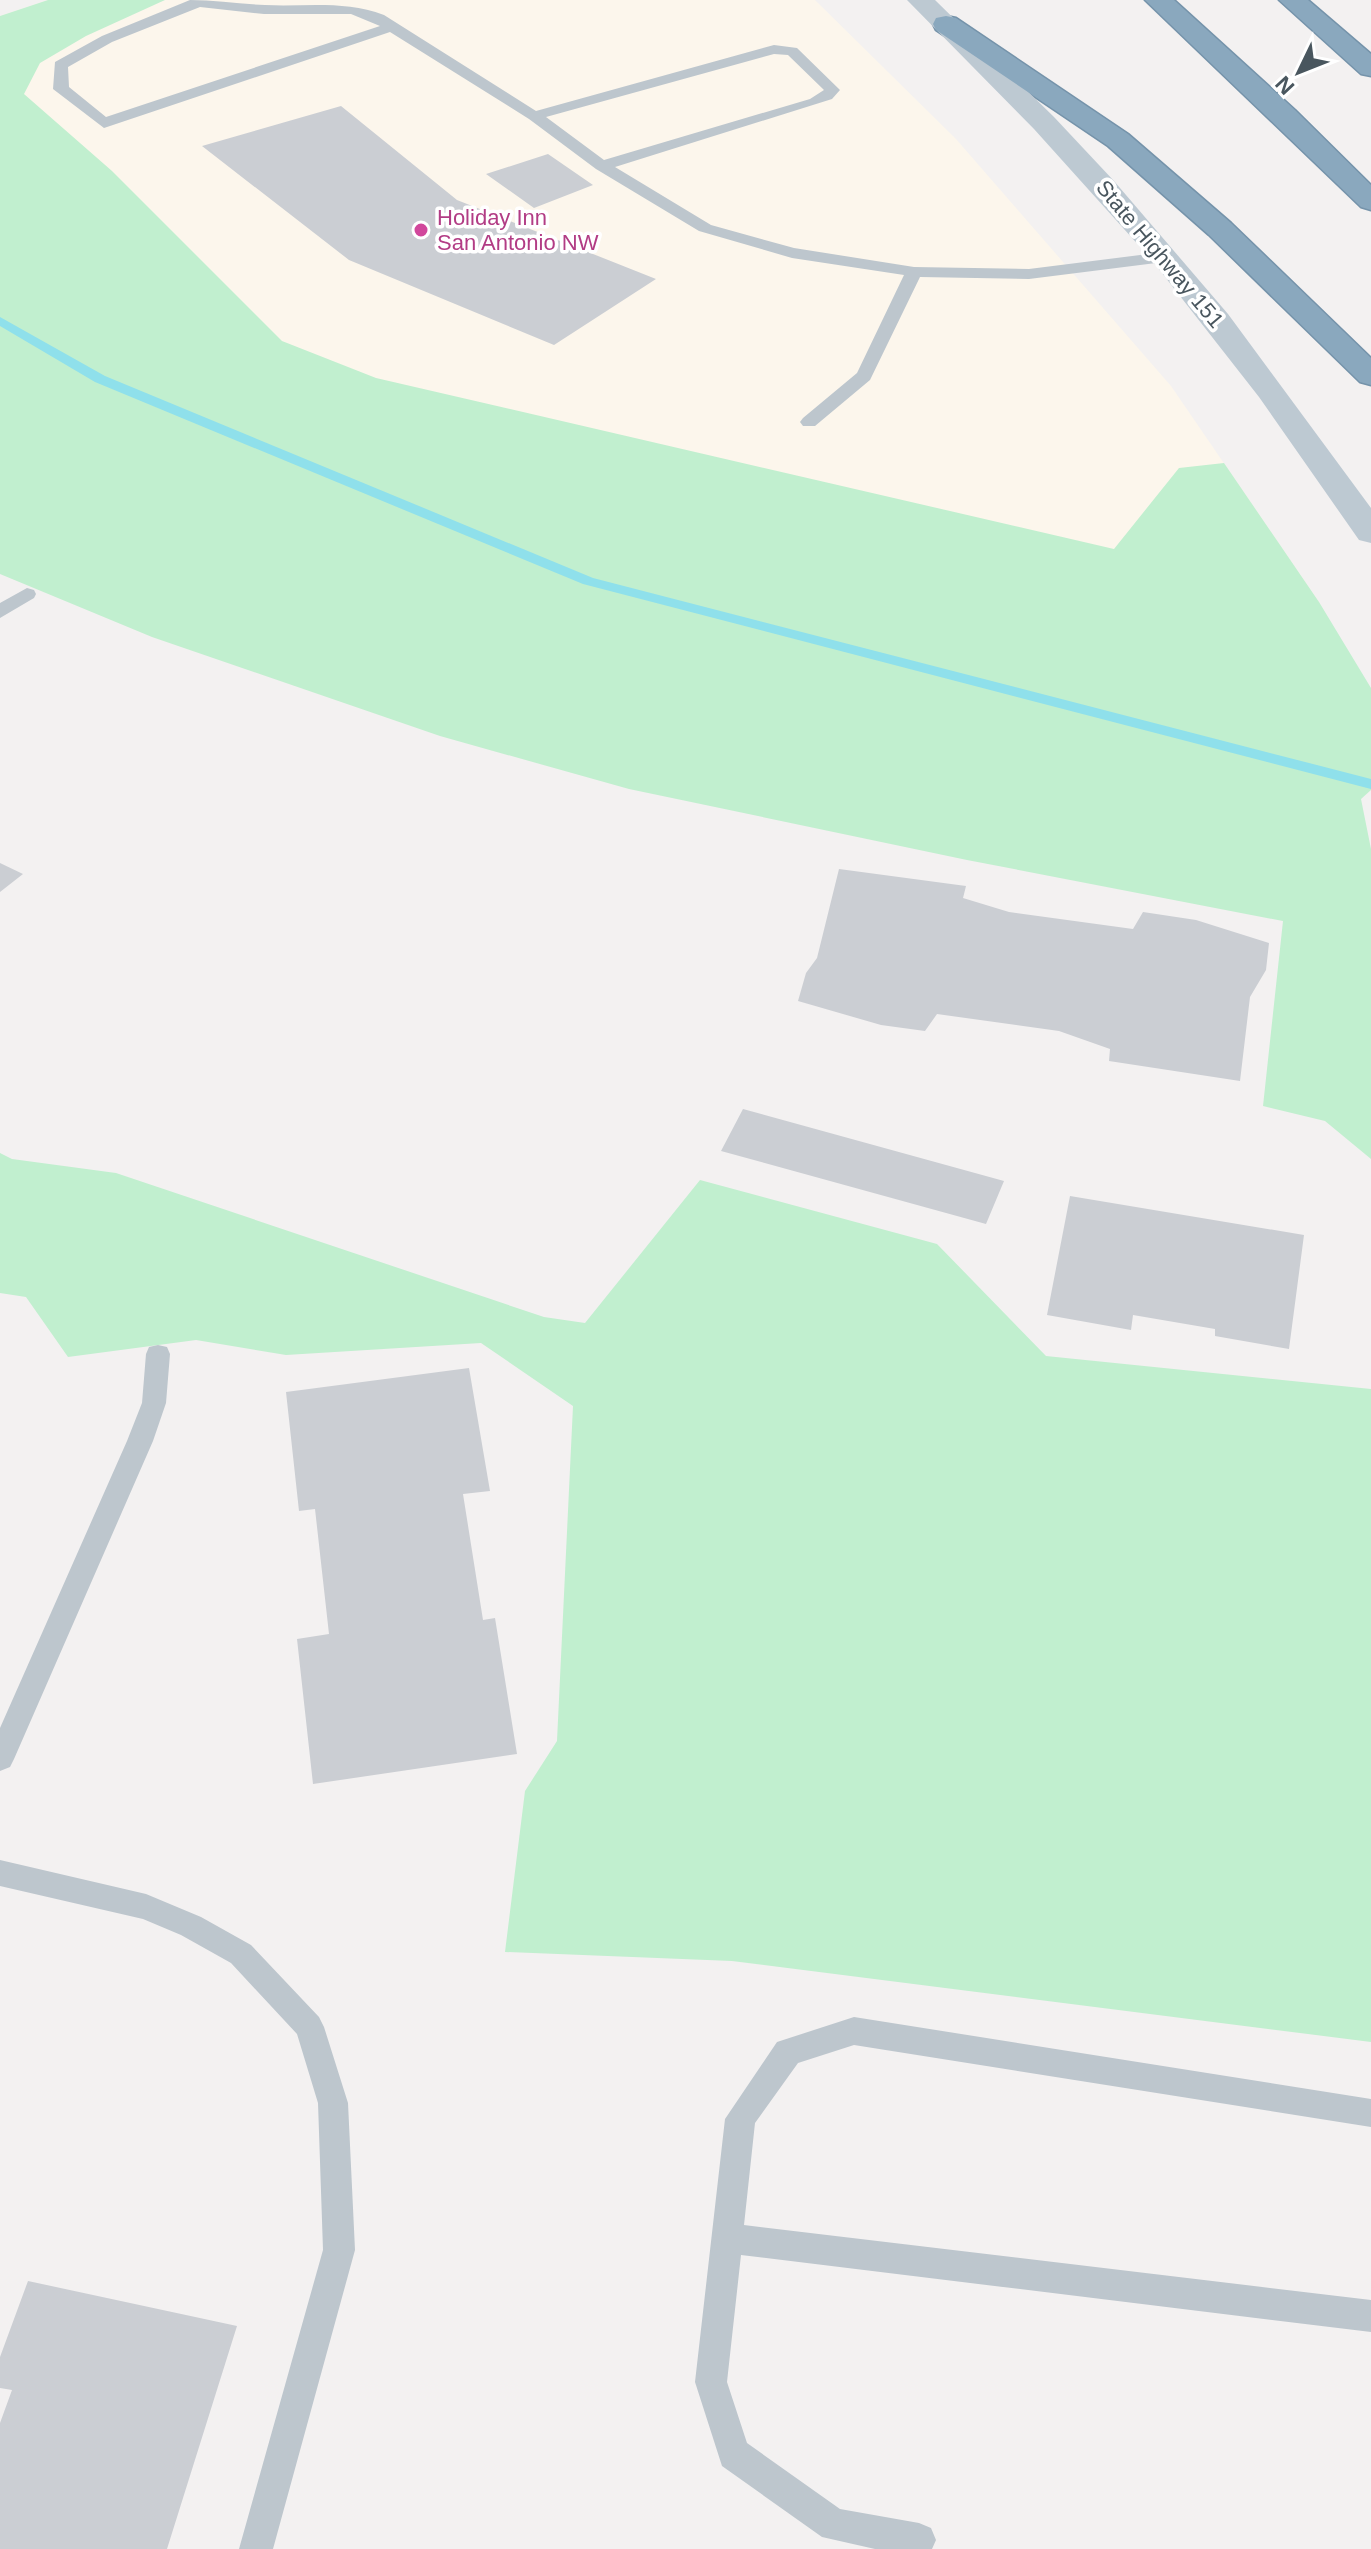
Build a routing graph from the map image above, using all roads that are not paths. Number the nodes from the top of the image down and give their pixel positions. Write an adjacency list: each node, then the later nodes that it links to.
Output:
1 (920, 0): 6 (main road, State Highway 151)
2 (1158, 0): 11 (highway)
3 (1292, 0): 8 (highway)
4 (197, 1): 5 (lane); 7 (lane)
5 (347, 2): 7 (lane)
6 (946, 24): 12 (main road, State Highway 151); 14 (highway)
7 (392, 27): 9 (lane)
8 (1371, 68)
9 (534, 116): 10 (lane); 10 (lane)
10 (602, 166): 13 (lane)
11 (1371, 201)
12 (1164, 257): 13 (lane); 16 (main road, State Highway 151)
13 (914, 272): 15 (lane)
14 (1371, 375)
15 (809, 422)
16 (1371, 533)
17 (27, 594): 18 (lane)
18 (0, 612)
19 (158, 1354): 20 (lane)
20 (0, 1759)
21 (0, 1873): 26 (lane)
22 (1371, 2113): 23 (lane)
23 (727, 2238): 24 (lane); 25 (lane)
24 (1371, 2316)
25 (919, 2540)
26 (256, 2549)

